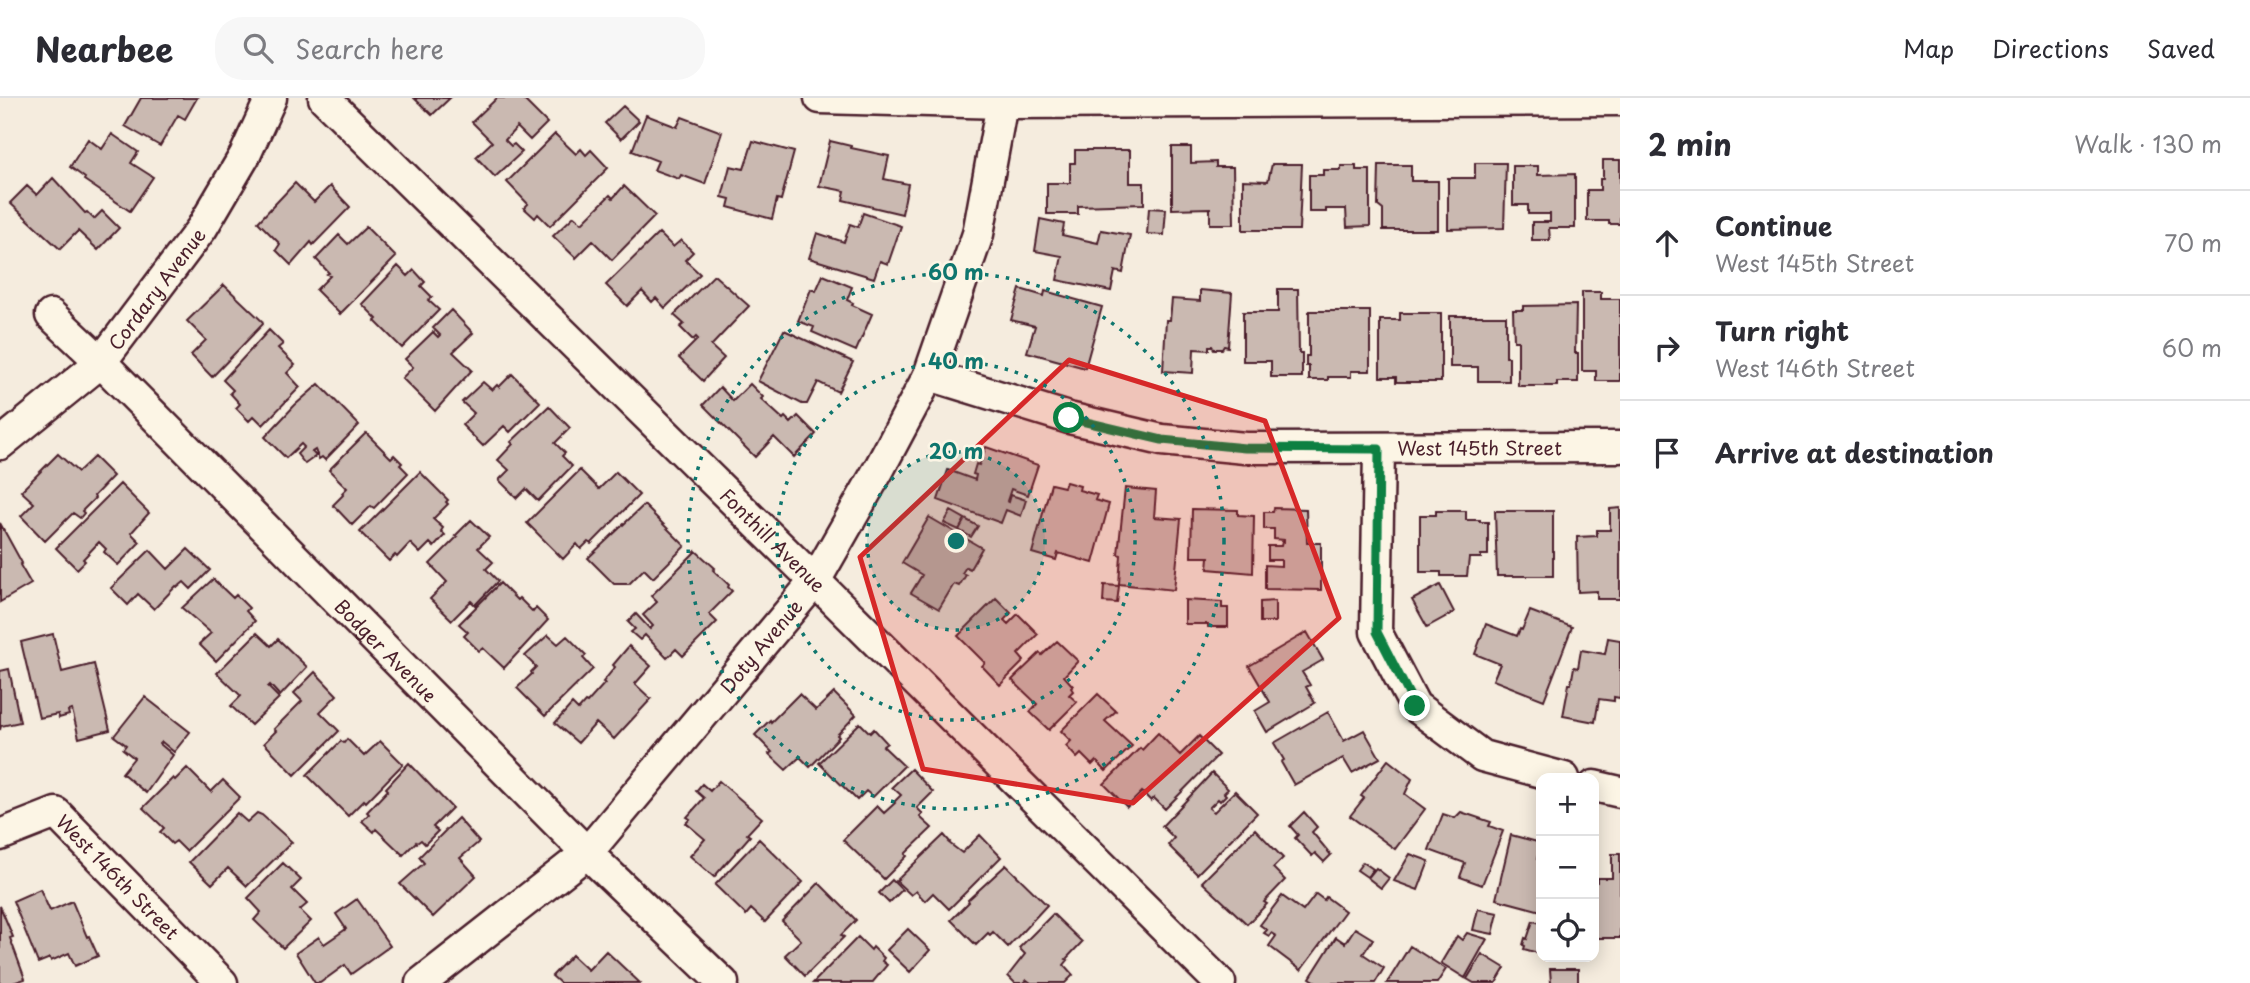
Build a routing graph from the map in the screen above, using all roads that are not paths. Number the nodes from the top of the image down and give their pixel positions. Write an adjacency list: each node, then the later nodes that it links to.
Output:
1 (271, 98): 7 (street, Cordary Avenue)
2 (324, 98): 12 (street, Fonthill Avenue)
3 (820, 98): 4 (street)
4 (1003, 100): 5 (street); 8 (street, Doty Avenue)
5 (1620, 100)
6 (51, 315): 7 (street, Bodger Avenue)
7 (102, 362): 9 (street, Cordary Avenue); 17 (street, Bodger Avenue)
8 (929, 375): 11 (street, West 145th Street); 12 (street, Doty Avenue)
9 (0, 444)
10 (1620, 447): 11 (street, West 145th Street)
11 (1379, 449): 13 (street)
12 (816, 580): 17 (street, Doty Avenue); 21 (street, Fonthill Avenue)
13 (1545, 773)
14 (1599, 787): 15 (street)
15 (1620, 792)
16 (0, 835): 18 (street, West 146th Street)
17 (587, 853): 19 (street, Doty Avenue); 20 (street, Bodger Avenue)
18 (222, 983)
19 (421, 983)
20 (723, 983)
21 (1220, 983)

